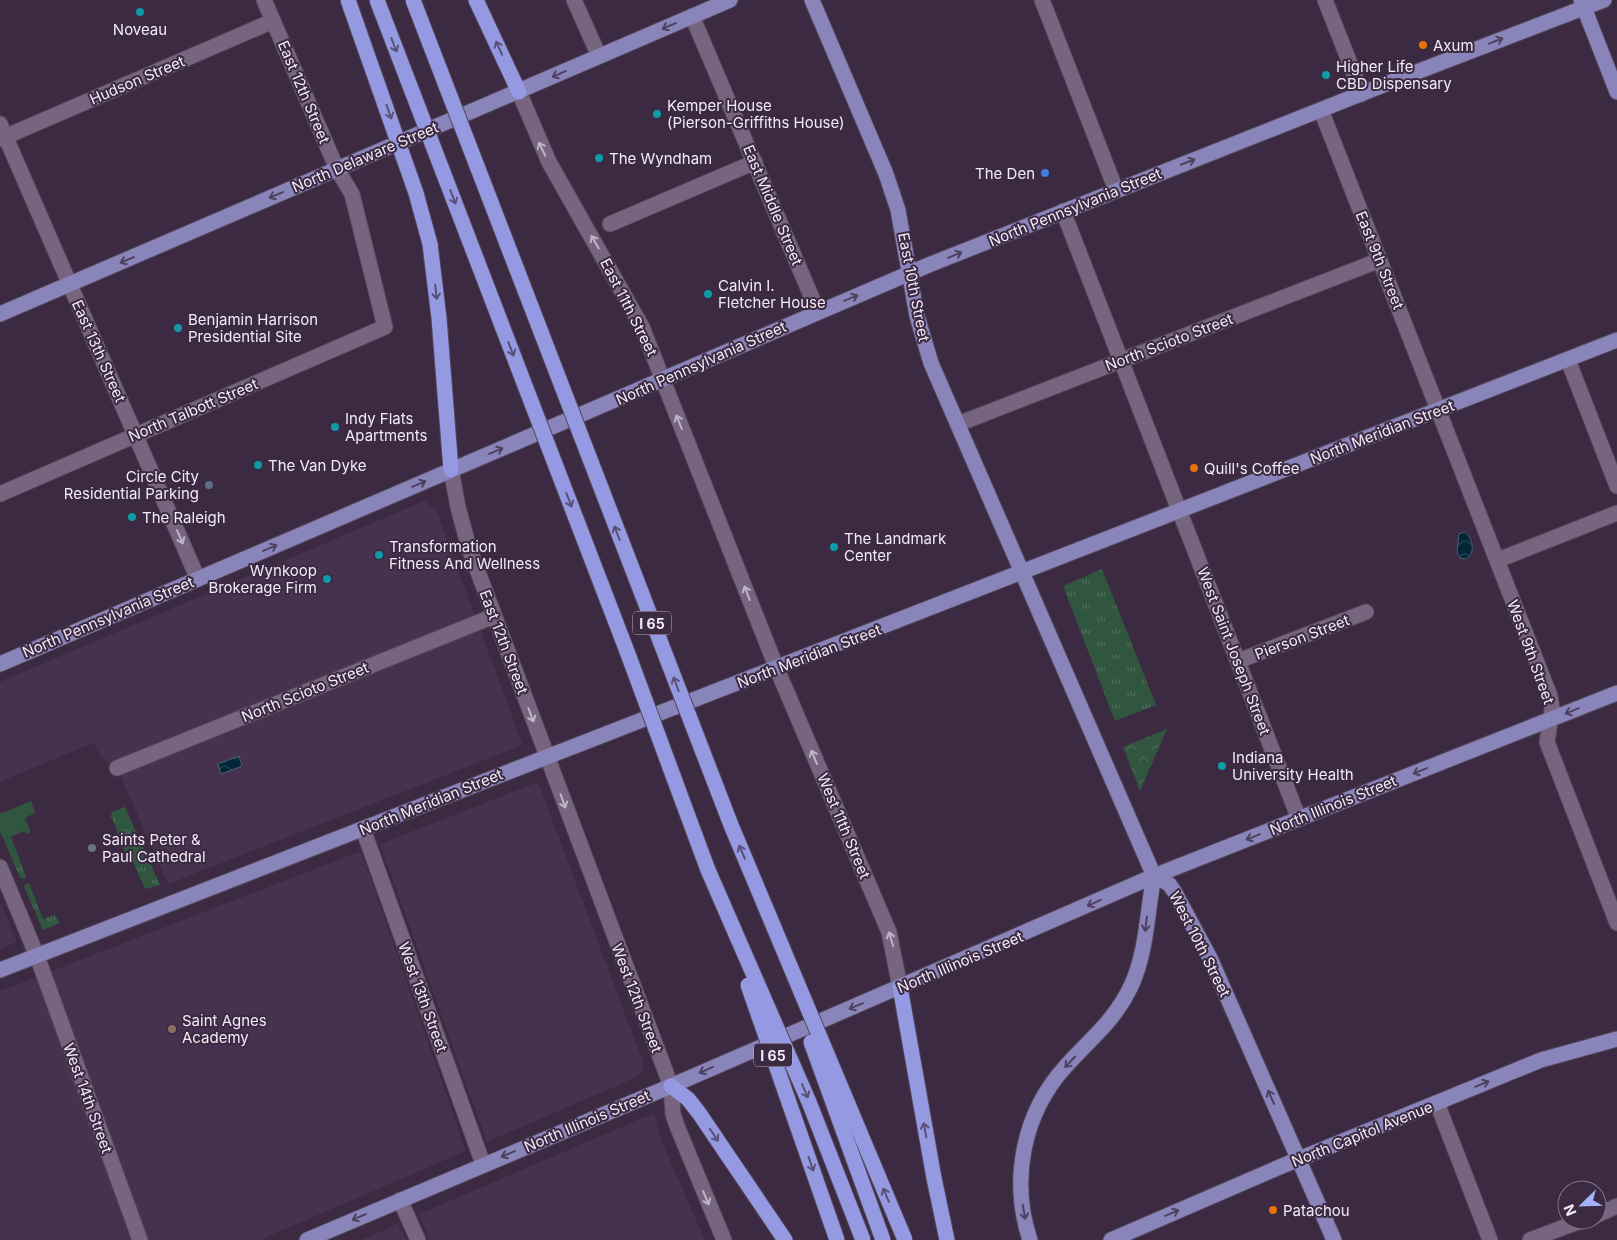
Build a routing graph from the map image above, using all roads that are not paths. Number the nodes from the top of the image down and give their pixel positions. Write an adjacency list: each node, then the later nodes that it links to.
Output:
1 (264, 0): 14 (street, East 12th Street)
2 (348, 0): 39 (highway, one-way to 39, bridge)
3 (377, 0): 59 (highway, I 65, one-way to 59, bridge)
4 (413, 0): 61 (highway, I 65, one-way to 4, bridge)
5 (476, 0): 16 (highway, one-way to 5)
6 (574, 0): 15 (street)
7 (730, 0): 13 (main road, North Delaware Street)
8 (812, 0): 27 (main road, East 10th Street)
9 (1042, 0): 23 (street)
10 (1325, 0): 18 (street)
11 (1604, 0): 12 (main road, North Pennsylvania Street)
12 (1583, 4): 17 (main road); 18 (main road, North Pennsylvania Street, one-way to 12)
13 (692, 16): 15 (main road, North Delaware Street, one-way to 15); 21 (street, East Middle Street)
14 (273, 21): 20 (street, Hudson Street); 22 (street, East 12th Street)
15 (599, 56): 16 (main road, North Delaware Street, one-way to 16)
16 (519, 92): 22 (main road, North Delaware Street); 35 (street, East 11th Street, one-way to 16)
17 (1617, 92)
18 (1362, 94): 19 (main road, North Pennsylvania Street)
19 (1321, 110): 23 (main road, North Pennsylvania Street, one-way to 19); 26 (street, East 9th Street)
20 (2, 133): 28 (street, East 13th Street)
21 (755, 162): 25 (street); 29 (street, East Middle Street)
22 (337, 169): 28 (main road, North Delaware Street, one-way to 28); 31 (street, East 12th Street)
23 (1116, 190): 24 (main road, North Pennsylvania Street)
24 (1063, 211): 27 (main road, North Pennsylvania Street, one-way to 24); 34 (street, West Saint Joseph Street)
25 (610, 224)
26 (1380, 260): 34 (street, North Scioto Street); 36 (street, East 9th Street)
27 (910, 273): 29 (main road, North Pennsylvania Street, one-way to 27); 37 (main road, East 10th Street)
28 (70, 284): 30 (main road, North Delaware Street); 38 (street, East 13th Street)
29 (818, 312): 35 (main road, North Pennsylvania Street)
30 (0, 314)
31 (385, 327): 38 (street, North Talbott Street)
32 (1617, 340): 33 (main road, North Meridian Street)
33 (1568, 360): 36 (main road, North Meridian Street); 40 (street)
34 (1121, 361): 37 (street, North Scioto Street); 42 (street, West Saint Joseph Street)
35 (662, 380): 39 (main road, North Pennsylvania Street, one-way to 35); 51 (street, East 11th Street, one-way to 35)
36 (1439, 410): 42 (main road, North Meridian Street); 44 (street, West 9th Street)
37 (958, 424): 45 (main road, East 10th Street)
38 (136, 435): 41 (street, North Talbott Street); 46 (street, East 13th Street, one-way to 46)
39 (451, 470): 46 (main road, North Pennsylvania Street, one-way to 39); 48 (street, East 12th Street)
40 (1617, 486)
41 (0, 494)
42 (1179, 511): 45 (main road, North Meridian Street); 49 (street, West Saint Joseph Street)
43 (1617, 513): 44 (street)
44 (1498, 560): 53 (street, West 9th Street)
45 (1022, 572): 51 (main road, North Meridian Street); 60 (main road, West 10th Street)
46 (198, 579): 50 (main road, North Pennsylvania Street)
47 (1366, 612): 49 (street, Pierson Street)
48 (494, 616): 54 (street, East 12th Street, one-way to 54); 55 (street, North Scioto Street)
49 (1238, 661): 56 (street, West Saint Joseph Street)
50 (0, 664)
51 (777, 669): 54 (main road, North Meridian Street); 65 (street, West 11th Street, one-way to 51)
52 (1617, 693): 53 (main road, North Illinois Street, one-way to 53)
53 (1551, 719): 56 (main road, North Illinois Street, one-way to 56); 62 (street, West 9th Street)
54 (547, 756): 57 (main road, North Meridian Street); 67 (street, West 12th Street, one-way to 67)
55 (117, 768)
56 (1300, 818): 60 (main road, North Illinois Street, one-way to 60)
57 (362, 829): 63 (main road, North Meridian Street); 70 (street, West 13th Street)
58 (0, 867): 63 (street, West 14th Street)
59 (708, 870): 78 (highway, I 65, one-way to 78, bridge); 79 (highway, one-way to 79, bridge)
60 (1154, 876): 65 (main road, North Illinois Street, one-way to 65); 69 (main road, West 10th Street, one-way to 60); 83 (main road, one-way to 83)
61 (755, 882): 80 (highway, bridge); 81 (highway, I 65, one-way to 61, bridge)
62 (1617, 923)
63 (37, 956): 64 (main road, North Meridian Street); 73 (street, West 14th Street)
64 (0, 970)
65 (900, 987): 67 (main road, North Illinois Street, one-way to 67); 82 (highway, one-way to 65)
66 (1617, 1039): 68 (main road, North Capitol Avenue, one-way to 66)
67 (671, 1086): 70 (main road, North Illinois Street, one-way to 70); 76 (street, West 12th Street, one-way to 76); 77 (highway, one-way to 77)
68 (1437, 1103): 69 (main road, North Capitol Avenue); 86 (street)
69 (1298, 1160): 84 (main road, North Capitol Avenue, one-way to 69); 85 (main road, West 10th Street)
70 (483, 1164): 71 (main road, North Illinois Street)
71 (400, 1200): 74 (main road, North Illinois Street, one-way to 74); 75 (street)
72 (1557, 1230): 87 (street)
73 (140, 1240)
74 (307, 1240)
75 (418, 1240)
76 (724, 1240)
77 (785, 1240)
78 (837, 1240)
79 (863, 1240)
80 (883, 1240)
81 (905, 1240)
82 (947, 1240)
83 (1030, 1240)
84 (1111, 1240)
85 (1334, 1240)
86 (1490, 1240)
87 (1530, 1240)

